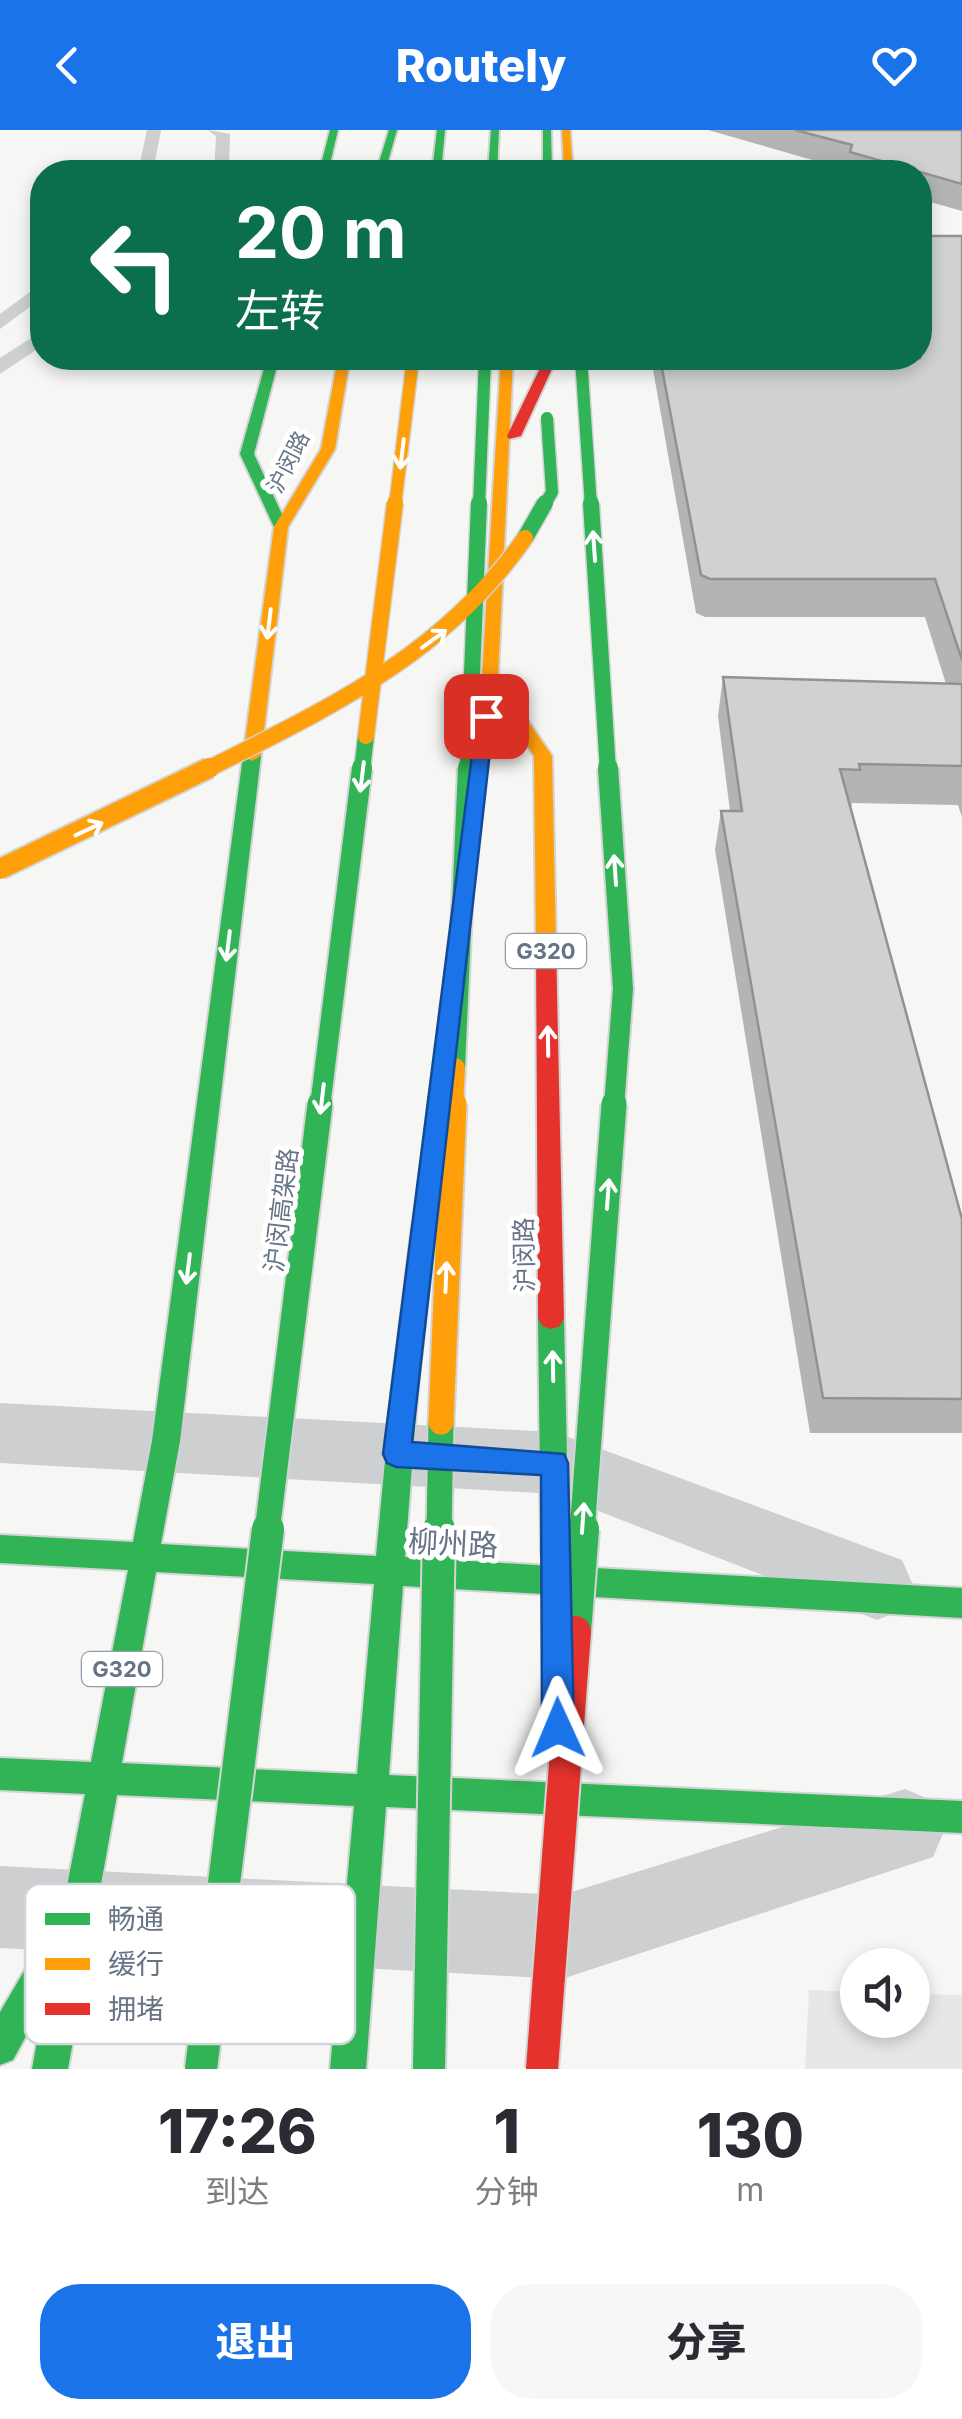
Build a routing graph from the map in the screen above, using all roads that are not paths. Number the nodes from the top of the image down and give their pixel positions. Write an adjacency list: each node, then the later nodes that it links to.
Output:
1 (154, 130): 11 (lane)
2 (215, 130): 12 (lane)
3 (334, 130): 13 (main road)
4 (393, 130): 14 (main road)
5 (442, 130): 15 (main road)
6 (495, 130): 16 (main road)
7 (514, 130): 17 (main road)
8 (530, 130): 18 (main road)
9 (547, 130): 19 (main road)
10 (566, 130): 20 (main road)
11 (148, 160)
12 (222, 160)
13 (325, 160)
14 (384, 160)
15 (438, 160)
16 (494, 160)
17 (513, 160)
18 (532, 160)
19 (548, 160)
20 (568, 160)
21 (30, 299): 22 (lane)
22 (0, 323)
23 (30, 346): 24 (lane)
24 (0, 368)
25 (270, 370): 34 (main road, 沪闵路)
26 (342, 370): 34 (main road, 沪闵路 / G320)
27 (412, 370): 52 (main road, 沪闵高架路, one-way to 52, bridge)
28 (485, 370): 65 (main road, one-way to 28, bridge)
29 (507, 370): 33 (main road)
30 (543, 370): 33 (main road)
31 (548, 370): 36 (main road, one-way to 31, bridge)
32 (583, 370): 66 (main road, one-way to 32, bridge)
33 (504, 456): 35 (main road)
34 (281, 527): 38 (main road, 沪闵路 / G320, one-way to 38)
35 (490, 677): 39 (main road); 40 (main road, 沪闵路 / G320, one-way to 35)
36 (0, 869)
37 (0, 1433): 38 (street)
38 (166, 1442): 39 (street); 42 (main road, 沪闵路 / G320)
39 (396, 1454): 40 (street); 43 (main road)
40 (554, 1463): 44 (main road, 沪闵路 / G320); 45 (street)
41 (0, 1549): 42 (main road, 柳州路)
42 (144, 1557): 43 (main road, 柳州路); 47 (main road, 沪闵路 / G320)
43 (386, 1571): 44 (main road, 柳州路); 48 (main road)
44 (556, 1580): 45 (main road, 柳州路); 49 (main road, 沪闵路 / G320)
45 (940, 1602)
46 (0, 1774): 47 (main road)
47 (101, 1780): 48 (main road); 51 (main road, 沪闵路 / G320)
48 (366, 1793): 49 (main road); 54 (main road)
49 (560, 1801): 50 (main road); 55 (main road, 沪闵路 / G320)
50 (952, 1817): 55 (street)
51 (51, 1884)
52 (223, 1884)
53 (355, 1925): 54 (street)
54 (358, 1925): 55 (street); 57 (main road)
55 (562, 1937): 67 (main road, 沪闵路 / G320)
56 (25, 1959): 61 (main road, 沪闵路 / G320)
57 (355, 1968)
58 (48, 2044): 62 (main road, 沪闵路)
59 (203, 2044): 63 (main road, 沪闵高架路, one-way to 63, bridge)
60 (350, 2044): 64 (main road)
61 (0, 2047)
62 (50, 2069)
63 (200, 2069)
64 (348, 2069)
65 (429, 2069)
66 (542, 2069)
67 (565, 2069)

